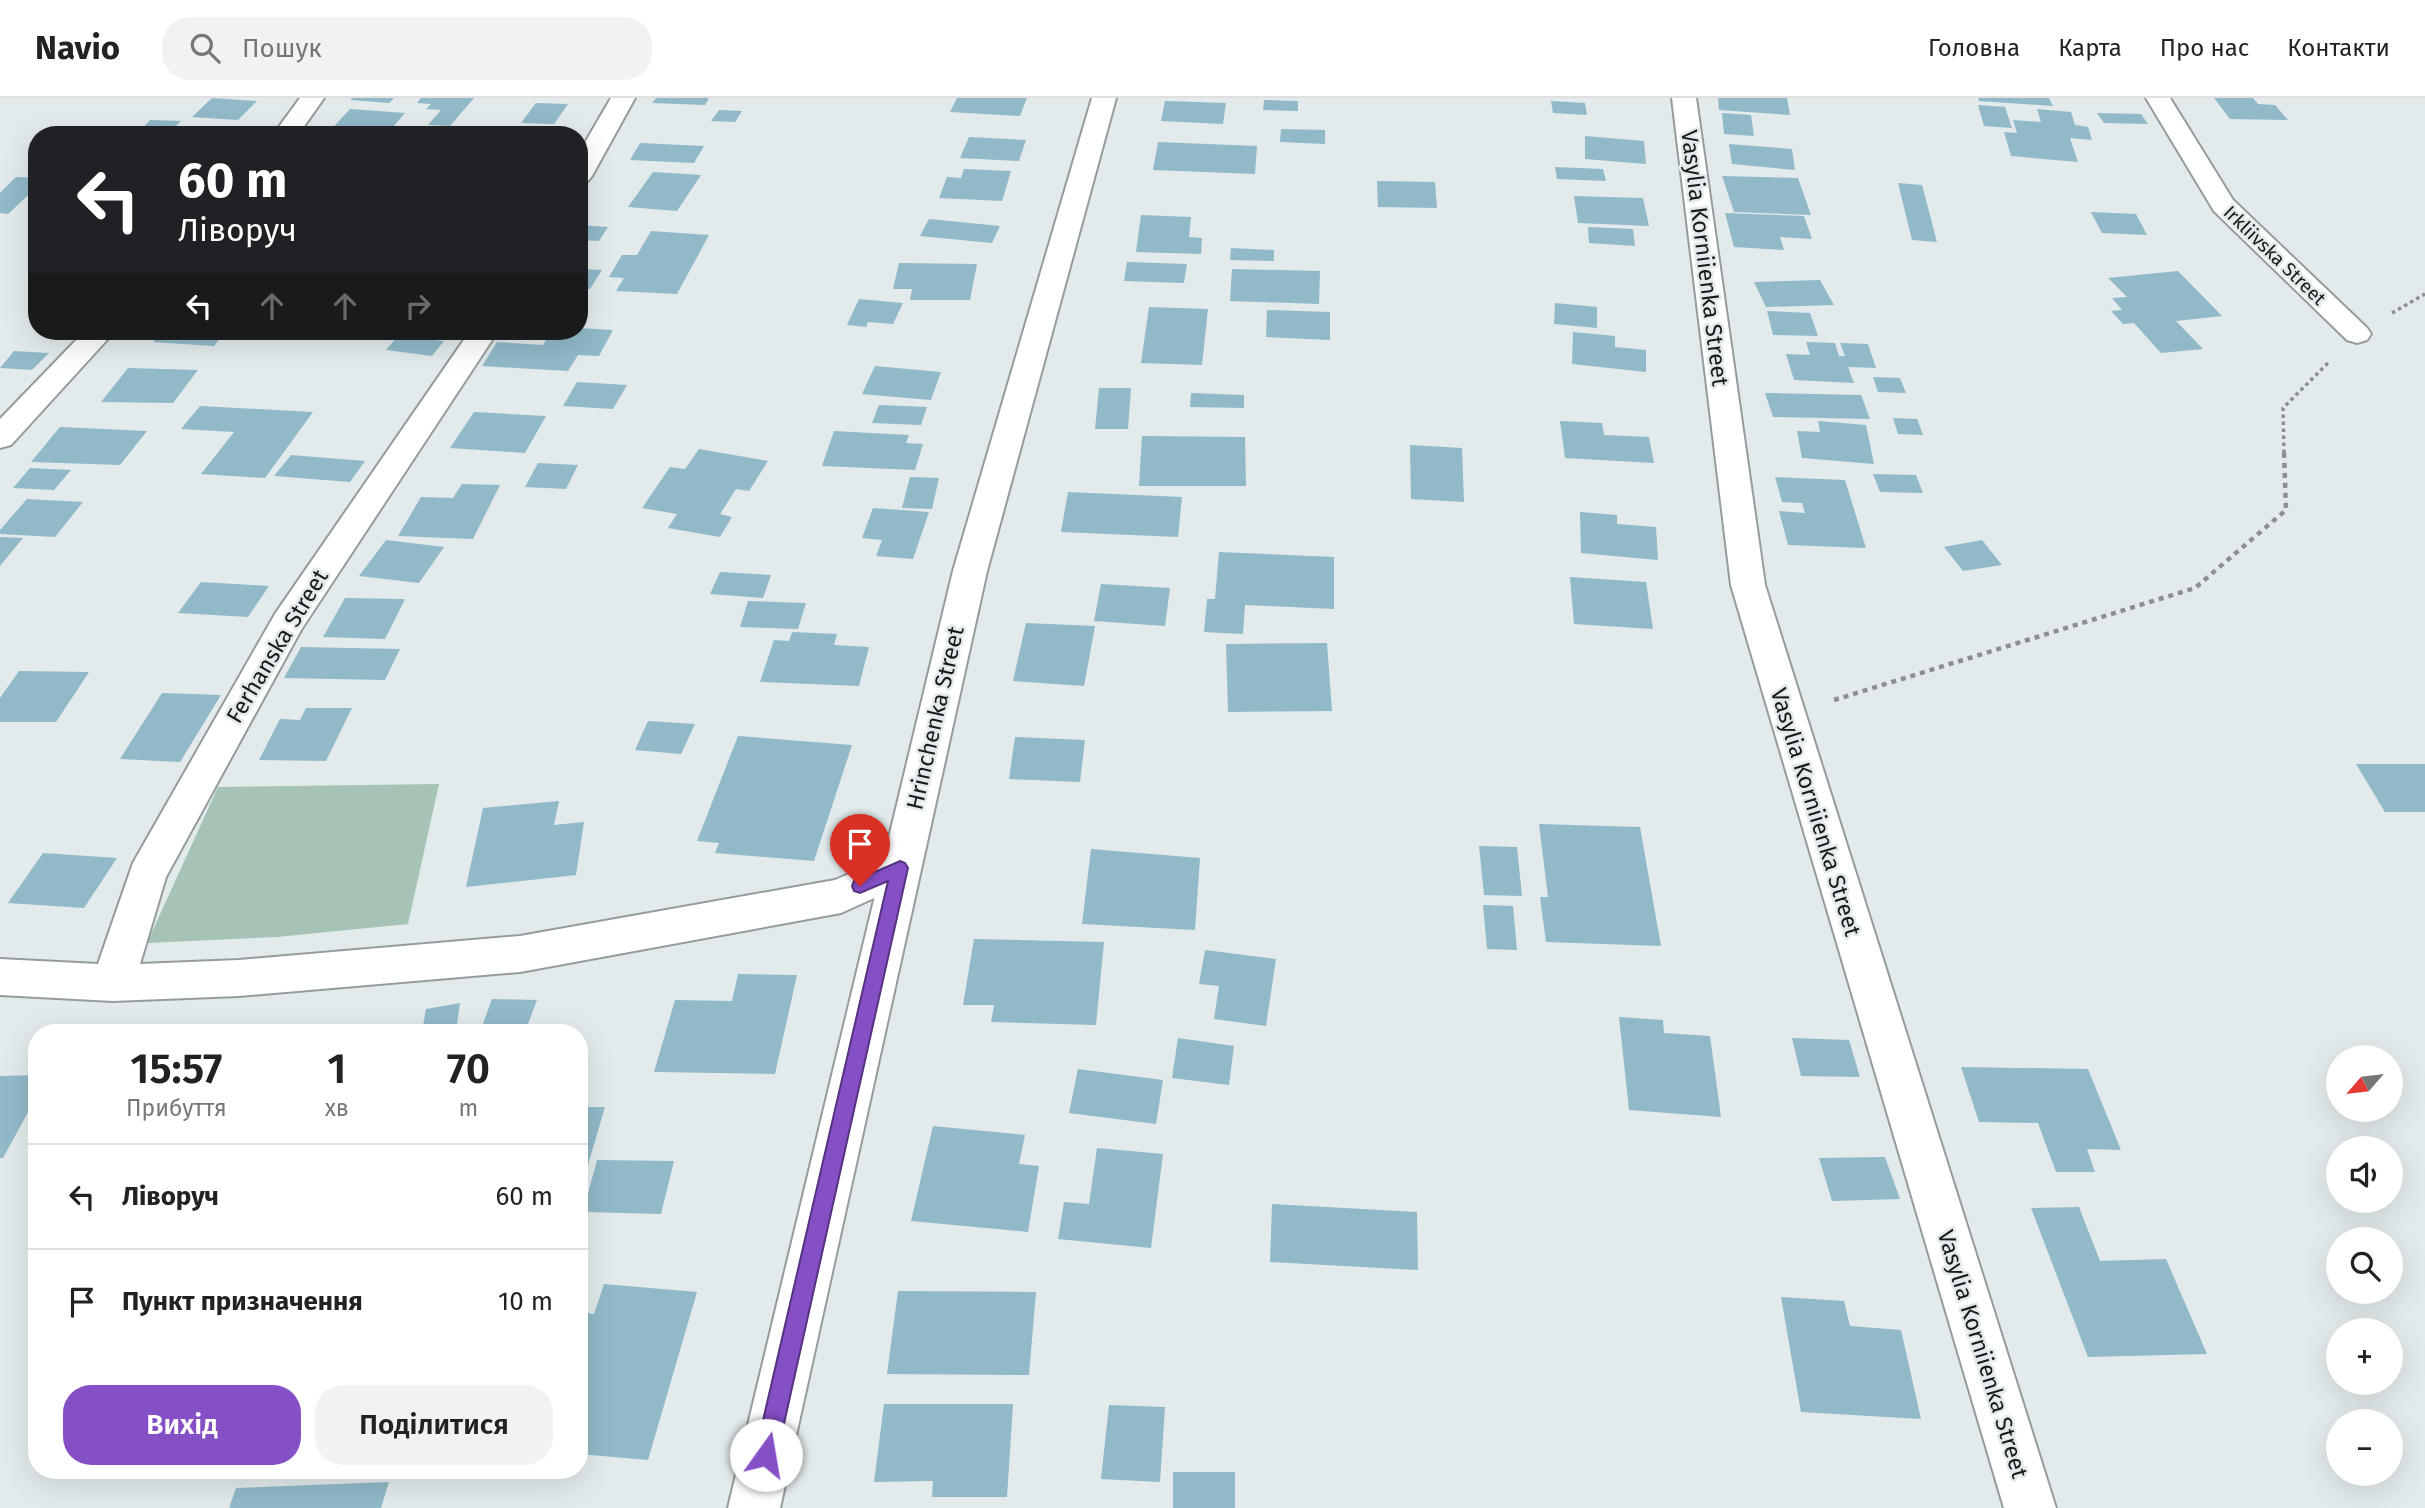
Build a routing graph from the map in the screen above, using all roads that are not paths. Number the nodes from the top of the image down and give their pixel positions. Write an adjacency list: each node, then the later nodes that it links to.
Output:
1 (312, 98): 6 (street)
2 (623, 98): 7 (street)
3 (1104, 98): 12 (street, Hrinchenka Street)
4 (1684, 98): 16 (street, Vasylia Korniienka Street)
5 (2158, 98): 8 (street, Irkliivska Street)
6 (292, 126)
7 (588, 160)
8 (2357, 334)
9 (93, 340): 11 (street)
10 (478, 340): 14 (street, Ferhanska Street)
11 (0, 438)
12 (900, 868): 14 (street); 15 (street, Hrinchenka Street)
13 (0, 977): 14 (street)
14 (113, 983)
15 (754, 1508)
16 (2030, 1508)

